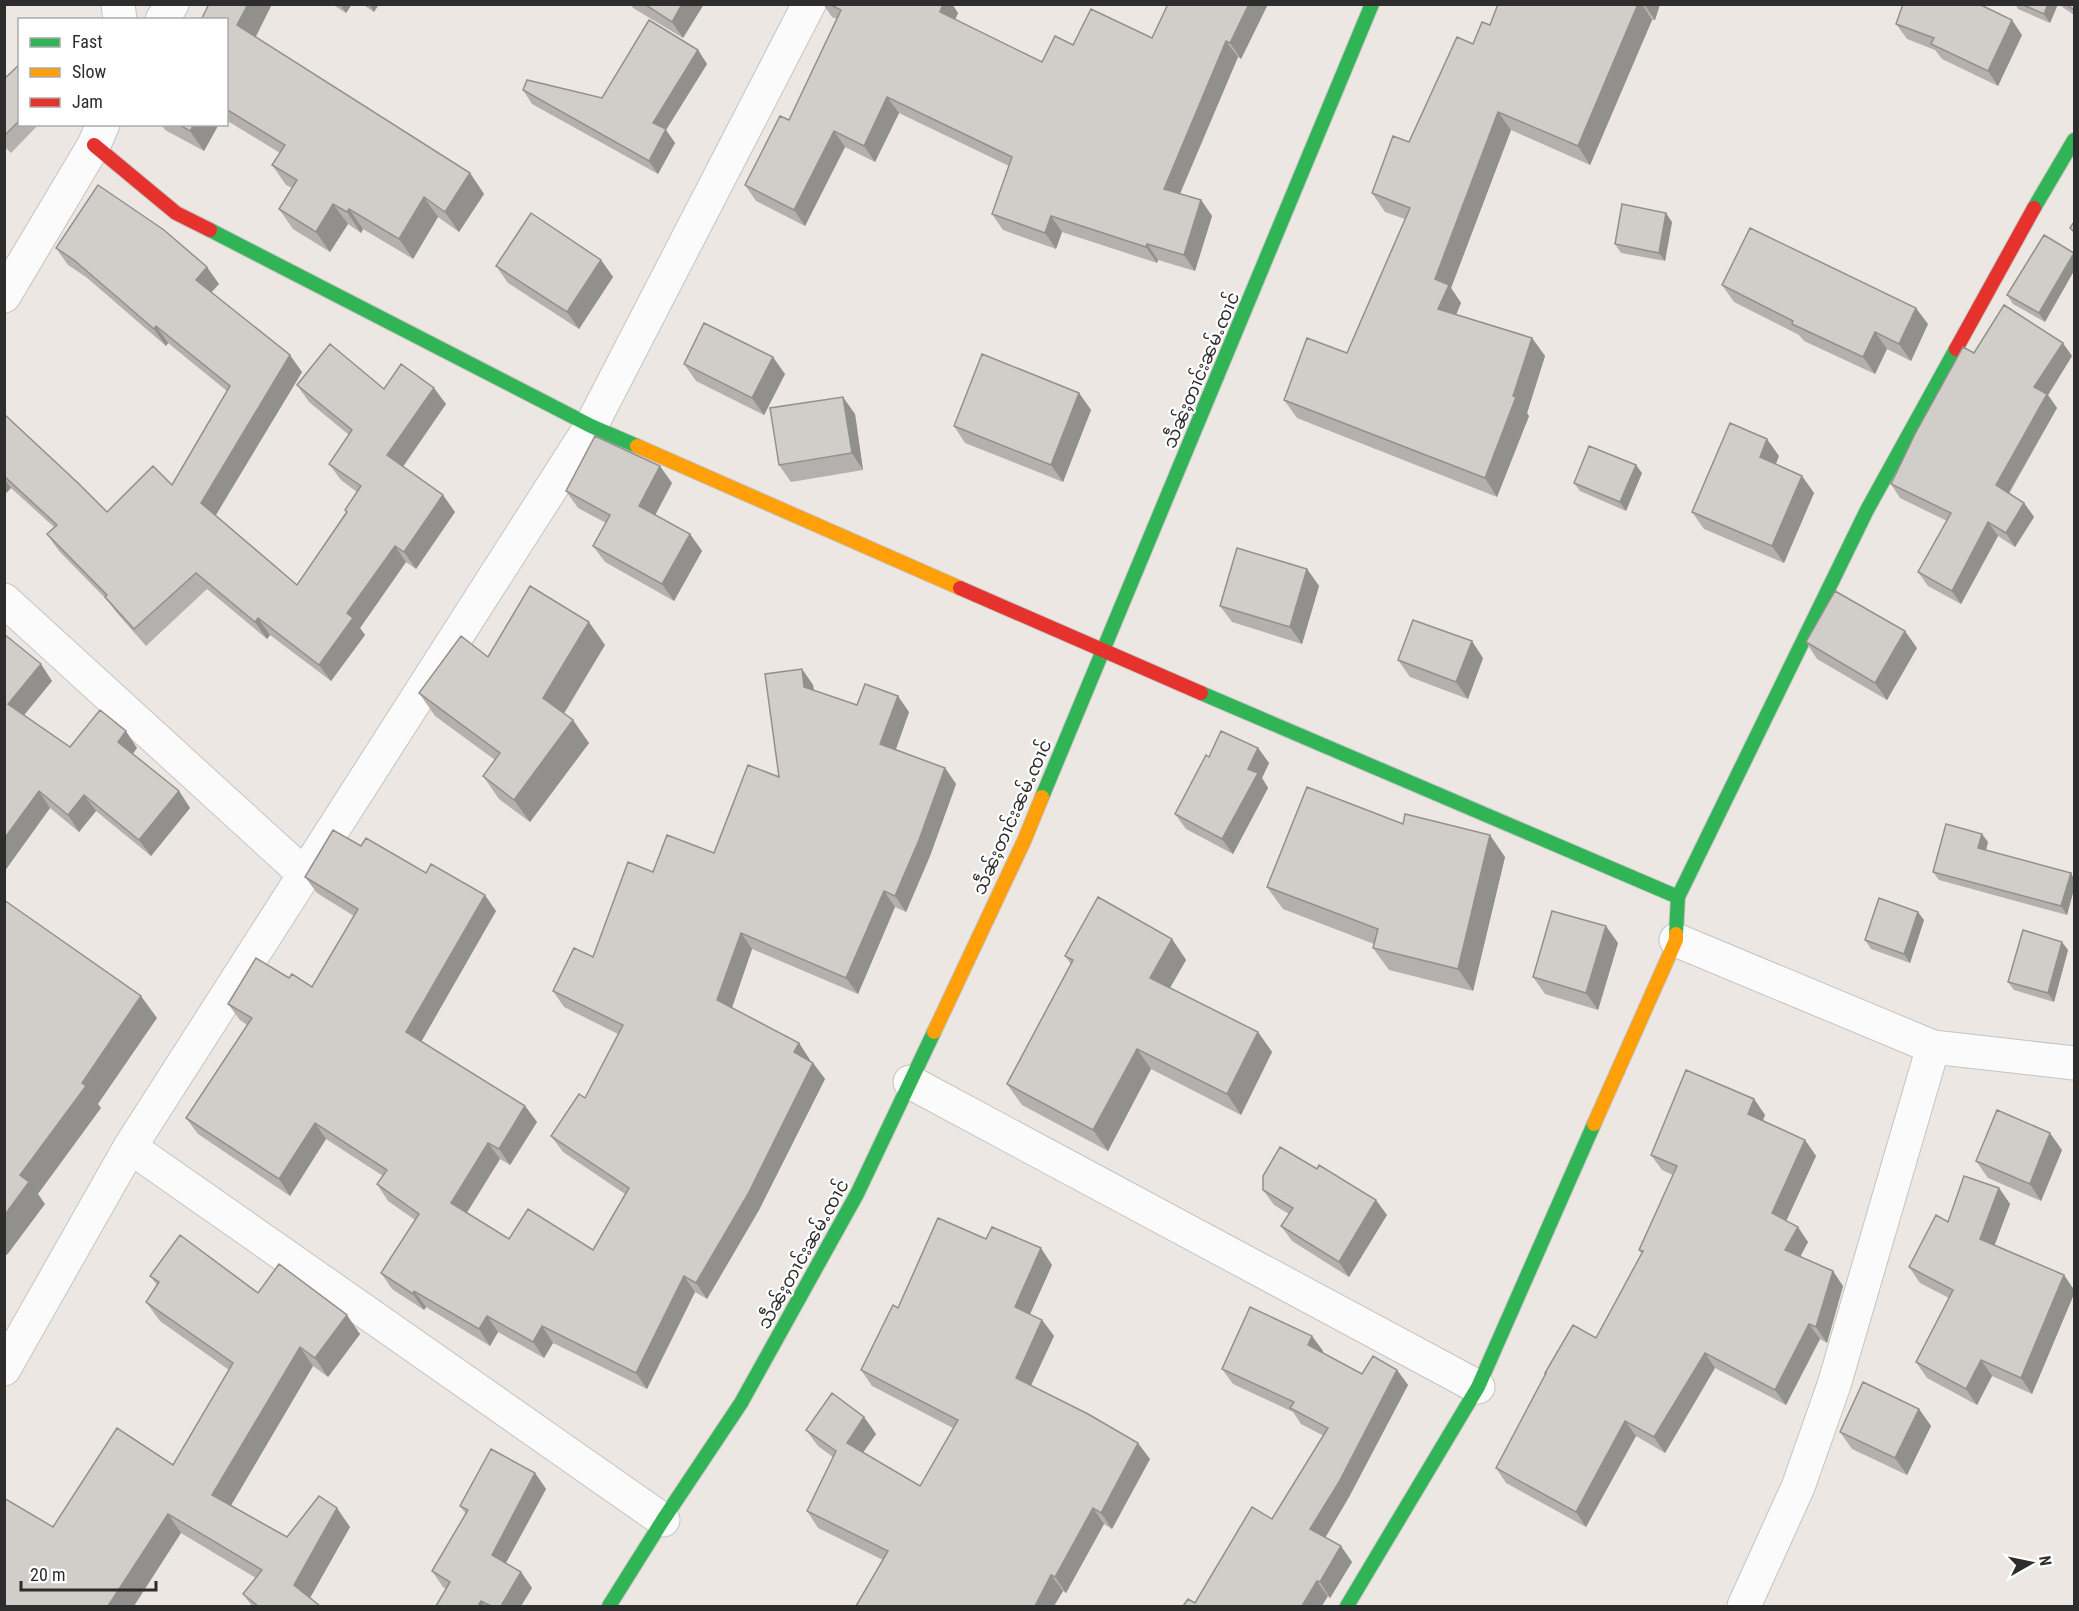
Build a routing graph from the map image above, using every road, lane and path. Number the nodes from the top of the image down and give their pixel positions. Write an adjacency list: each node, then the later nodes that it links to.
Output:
1 (172, 4): 4 (street)
2 (809, 4): 8 (street)
3 (1372, 4): 10 (main road, သဵၼ်ႈတၢင်းၼမ်ႉၸၢင်)
4 (163, 18)
5 (99, 135): 7 (street); 8 (main road)
6 (2074, 140): 12 (main road)
7 (4, 296)
8 (591, 426): 10 (main road); 11 (street)
9 (4, 600): 11 (street)
10 (1103, 651): 12 (main road); 16 (main road, သဵၼ်ႈတၢင်းၼမ်ႉၸၢင်)
11 (304, 874): 17 (street)
12 (1678, 897): 13 (main road)
13 (1676, 940): 14 (street); 19 (main road)
14 (1934, 1047): 15 (street); 23 (street)
15 (2074, 1063)
16 (910, 1083): 19 (street); 20 (main road, သဵၼ်ႈတၢင်းၼမ်ႉၸၢင်)
17 (130, 1148): 18 (street); 20 (street)
18 (4, 1370)
19 (1478, 1388): 22 (main road)
20 (663, 1520): 21 (main road, သဵၼ်ႈတၢင်းၼမ်ႉၸၢင်)
21 (609, 1606)
22 (1347, 1606)
23 (1744, 1606)

